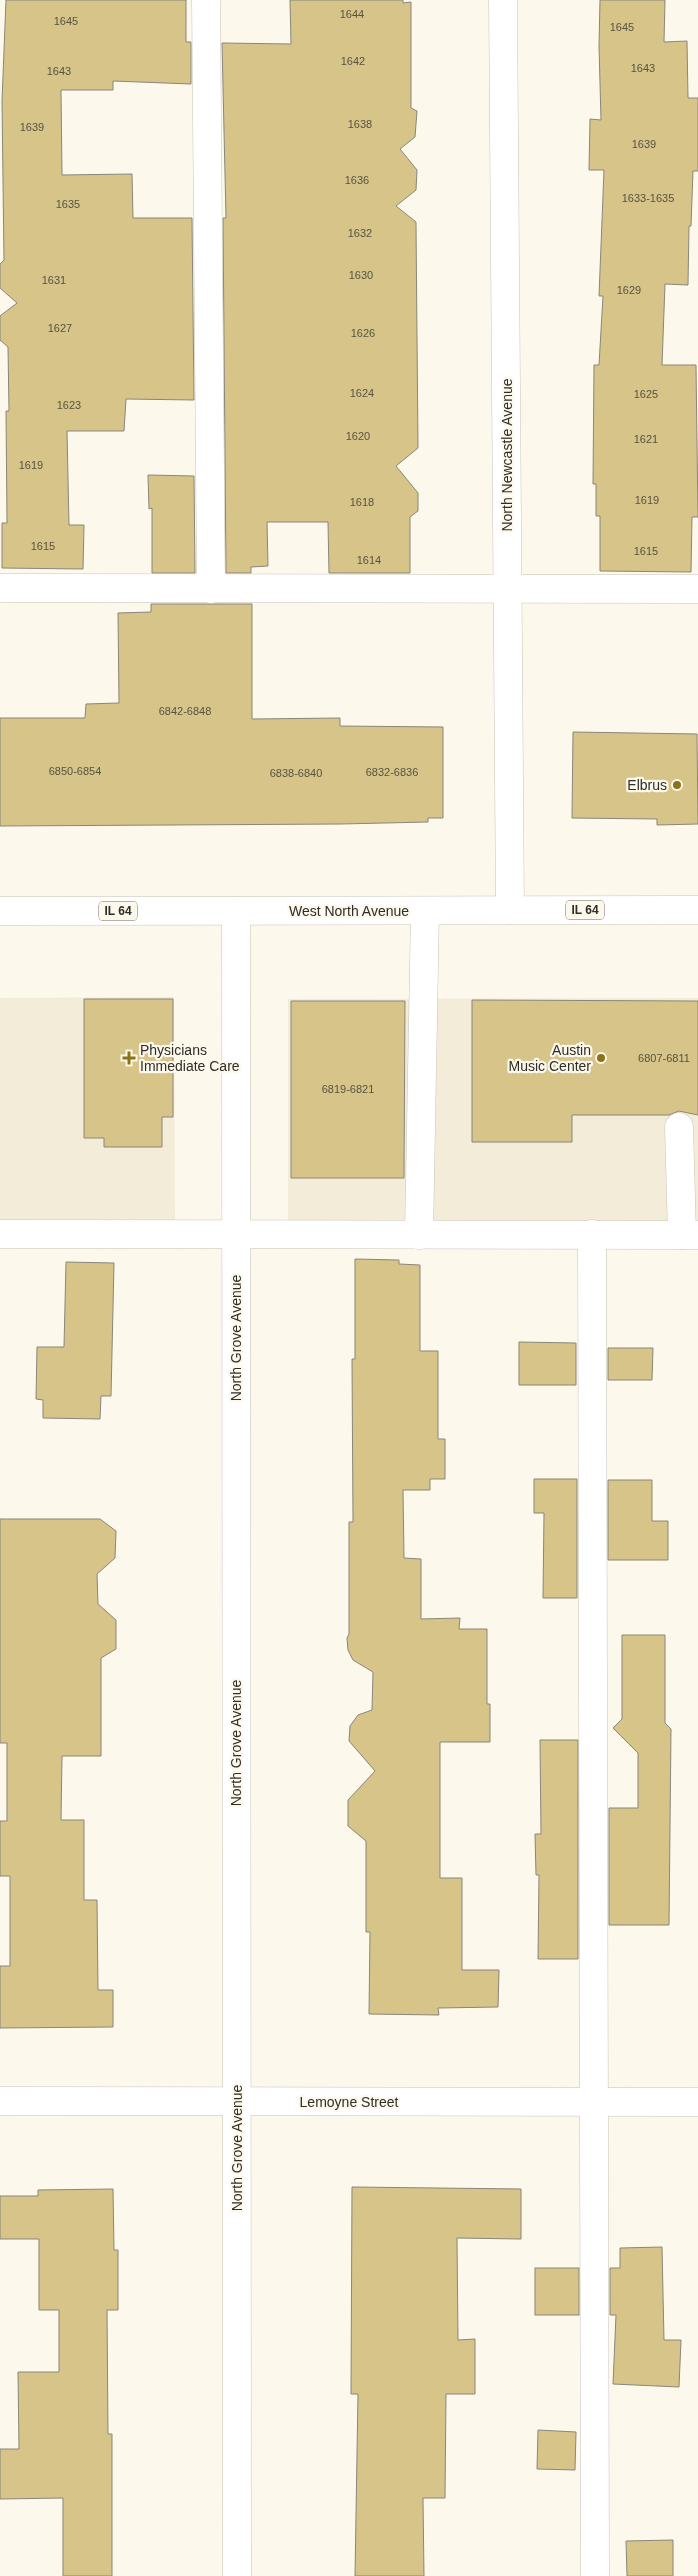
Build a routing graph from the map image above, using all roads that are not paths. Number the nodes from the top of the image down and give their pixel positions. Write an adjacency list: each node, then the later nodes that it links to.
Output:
1 (206, 0): 4 (street)
2 (504, 0): 5 (street, North Newcastle Avenue)
3 (0, 588): 4 (street)
4 (211, 589): 5 (street)
5 (508, 589): 6 (street); 7 (street, North Newcastle Avenue)
6 (698, 589)
7 (510, 910): 8 (street, West North Avenue / IL 64); 11 (street, West North Avenue / IL 64)
8 (698, 910)
9 (0, 911): 10 (street, West North Avenue / IL 64)
10 (236, 911): 11 (street, West North Avenue / IL 64); 14 (street, North Grove Avenue)
11 (425, 911): 16 (street)
12 (679, 1128): 17 (street)
13 (0, 1234): 14 (street)
14 (236, 1234): 16 (street); 19 (street, North Grove Avenue)
15 (592, 1234): 16 (street); 17 (street); 20 (street)
16 (419, 1235)
17 (690, 1235)
18 (0, 2101): 19 (street, Lemoyne Street)
19 (237, 2102): 20 (street, Lemoyne Street); 22 (street, North Grove Avenue)
20 (594, 2102): 21 (street, Lemoyne Street); 23 (street)
21 (698, 2102)
22 (238, 2576)
23 (595, 2576)

